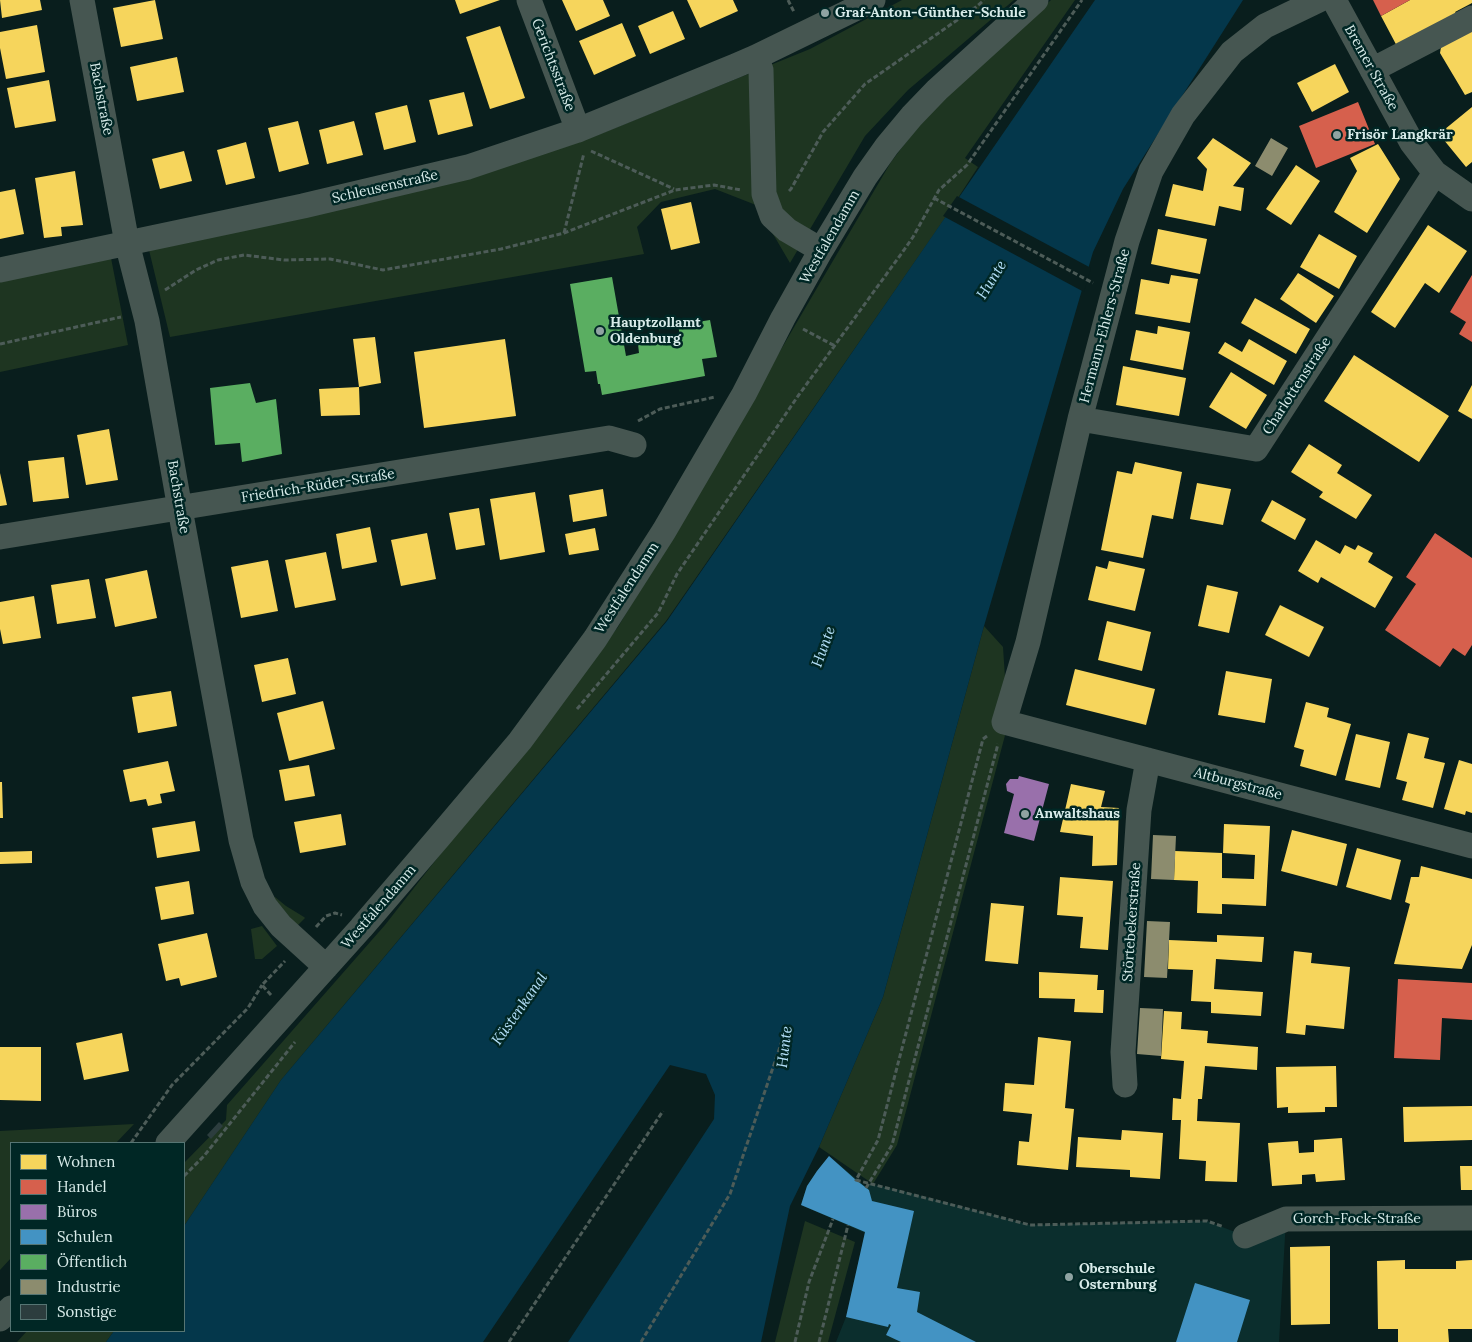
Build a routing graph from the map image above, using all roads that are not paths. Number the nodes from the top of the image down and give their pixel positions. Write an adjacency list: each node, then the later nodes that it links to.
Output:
1 (82, 0): 13 (street, Bachstraße)
2 (529, 0): 10 (street, Gerichtsstraße)
3 (873, 0): 8 (street, Schleusenstraße)
4 (1036, 0): 14 (street, Westfalendamm)
5 (1319, 0): 16 (street, Hermann-Ehlers-Straße)
6 (1334, 0): 9 (street, Bremer Straße)
7 (1472, 18): 9 (street)
8 (756, 57): 10 (street, Schleusenstraße); 14 (street)
9 (1372, 70): 11 (street, Bremer Straße)
10 (578, 130): 13 (street, Schleusenstraße)
11 (1435, 173): 12 (street, Bremer Straße); 16 (street, Charlottenstraße)
12 (1472, 199)
13 (128, 243): 15 (street, Schleusenstraße); 18 (street, Bachstraße)
14 (821, 250): 23 (street, Westfalendamm)
15 (0, 270)
16 (1080, 419): 20 (street, Hermann-Ehlers-Straße)
17 (634, 446): 18 (street, Friedrich-Rüder-Straße)
18 (180, 509): 19 (street, Friedrich-Rüder-Straße); 23 (street, Bachstraße)
19 (0, 537)
20 (1004, 722): 21 (street, Altburgstraße)
21 (1148, 760): 22 (street, Altburgstraße); 24 (street, Störtebekerstraße)
22 (1472, 846)
23 (326, 968): 25 (street, Westfalendamm)
24 (1124, 1086)
25 (169, 1142)
26 (1472, 1218): 27 (street, Gorch-Fock-Straße)
27 (1245, 1236)
28 (10, 1309): 29 (street)
29 (0, 1319)

